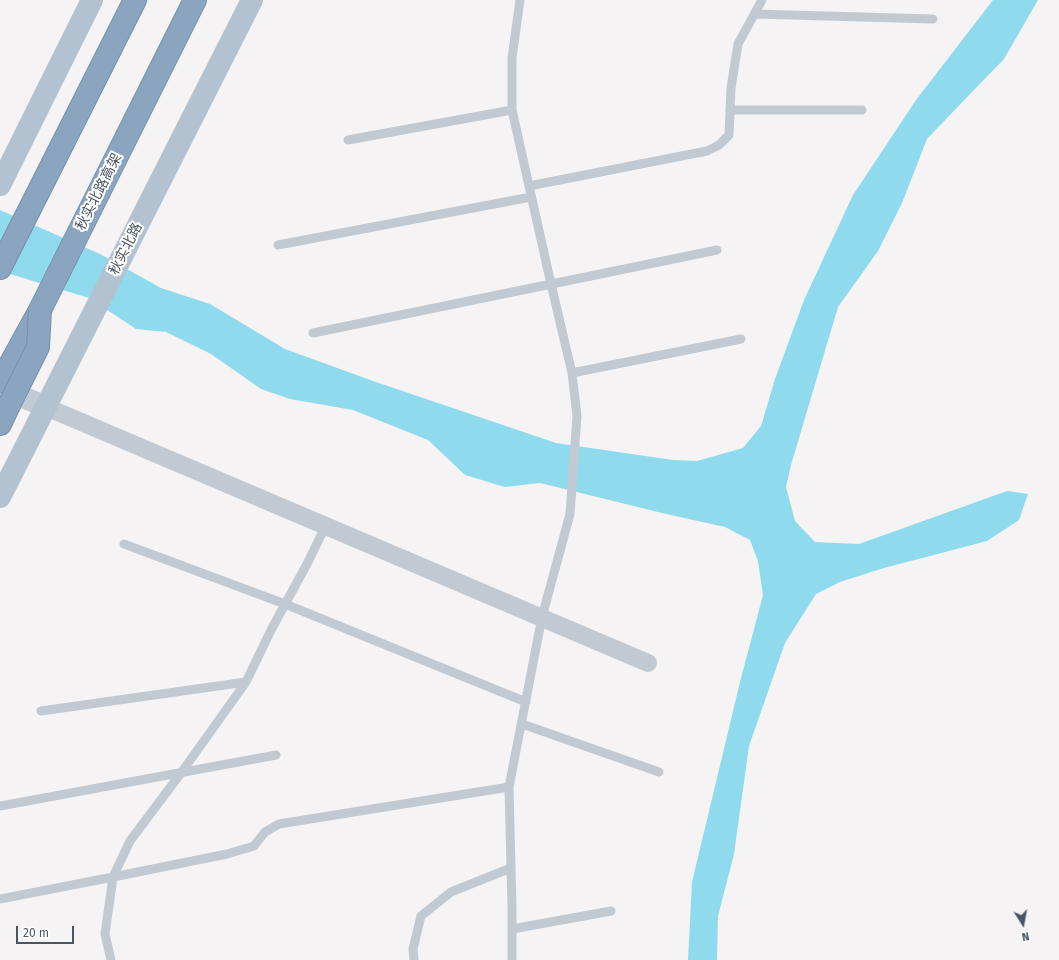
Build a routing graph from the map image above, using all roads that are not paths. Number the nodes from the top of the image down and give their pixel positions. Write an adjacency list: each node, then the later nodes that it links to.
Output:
1 (92, 0): 13 (main road)
2 (135, 0): 18 (highway)
3 (195, 0): 20 (highway, 秋实北路高架)
4 (252, 0): 26 (main road, 秋实北路)
5 (520, 0): 9 (lane)
6 (762, 0): 7 (lane)
7 (755, 14): 8 (lane); 10 (lane)
8 (933, 19)
9 (512, 110): 12 (lane); 14 (lane)
10 (730, 110): 11 (lane); 14 (lane)
11 (862, 110)
12 (348, 140)
13 (0, 185)
14 (529, 186): 15 (lane)
15 (531, 197): 16 (lane); 19 (lane)
16 (278, 245)
17 (718, 250): 19 (lane)
18 (0, 268)
19 (551, 284): 21 (lane); 23 (lane)
20 (40, 310): 24 (highway, 秋实北路高架); 27 (highway, bridge)
21 (313, 333)
22 (741, 339): 23 (lane)
23 (572, 373): 32 (lane)
24 (0, 383)
25 (0, 387): 26 (street)
26 (46, 407): 28 (main road, 秋实北路); 29 (street)
27 (0, 424)
28 (0, 497)
29 (326, 525): 31 (lane); 32 (street)
30 (124, 544): 31 (lane)
31 (285, 604): 34 (lane); 35 (lane)
32 (542, 618): 33 (street); 35 (lane)
33 (648, 663)
34 (246, 682): 36 (lane); 40 (lane)
35 (526, 702): 37 (lane)
36 (41, 711)
37 (522, 724): 39 (lane); 41 (lane)
38 (276, 755): 40 (lane)
39 (659, 772)
40 (181, 773): 42 (lane); 44 (lane)
41 (509, 787): 43 (lane); 44 (lane)
42 (0, 806)
43 (511, 868): 47 (lane); 49 (lane)
44 (113, 877): 45 (lane); 48 (lane)
45 (0, 899)
46 (611, 911): 47 (lane)
47 (512, 929): 50 (lane)
48 (108, 959)
49 (414, 960)
50 (512, 960)

